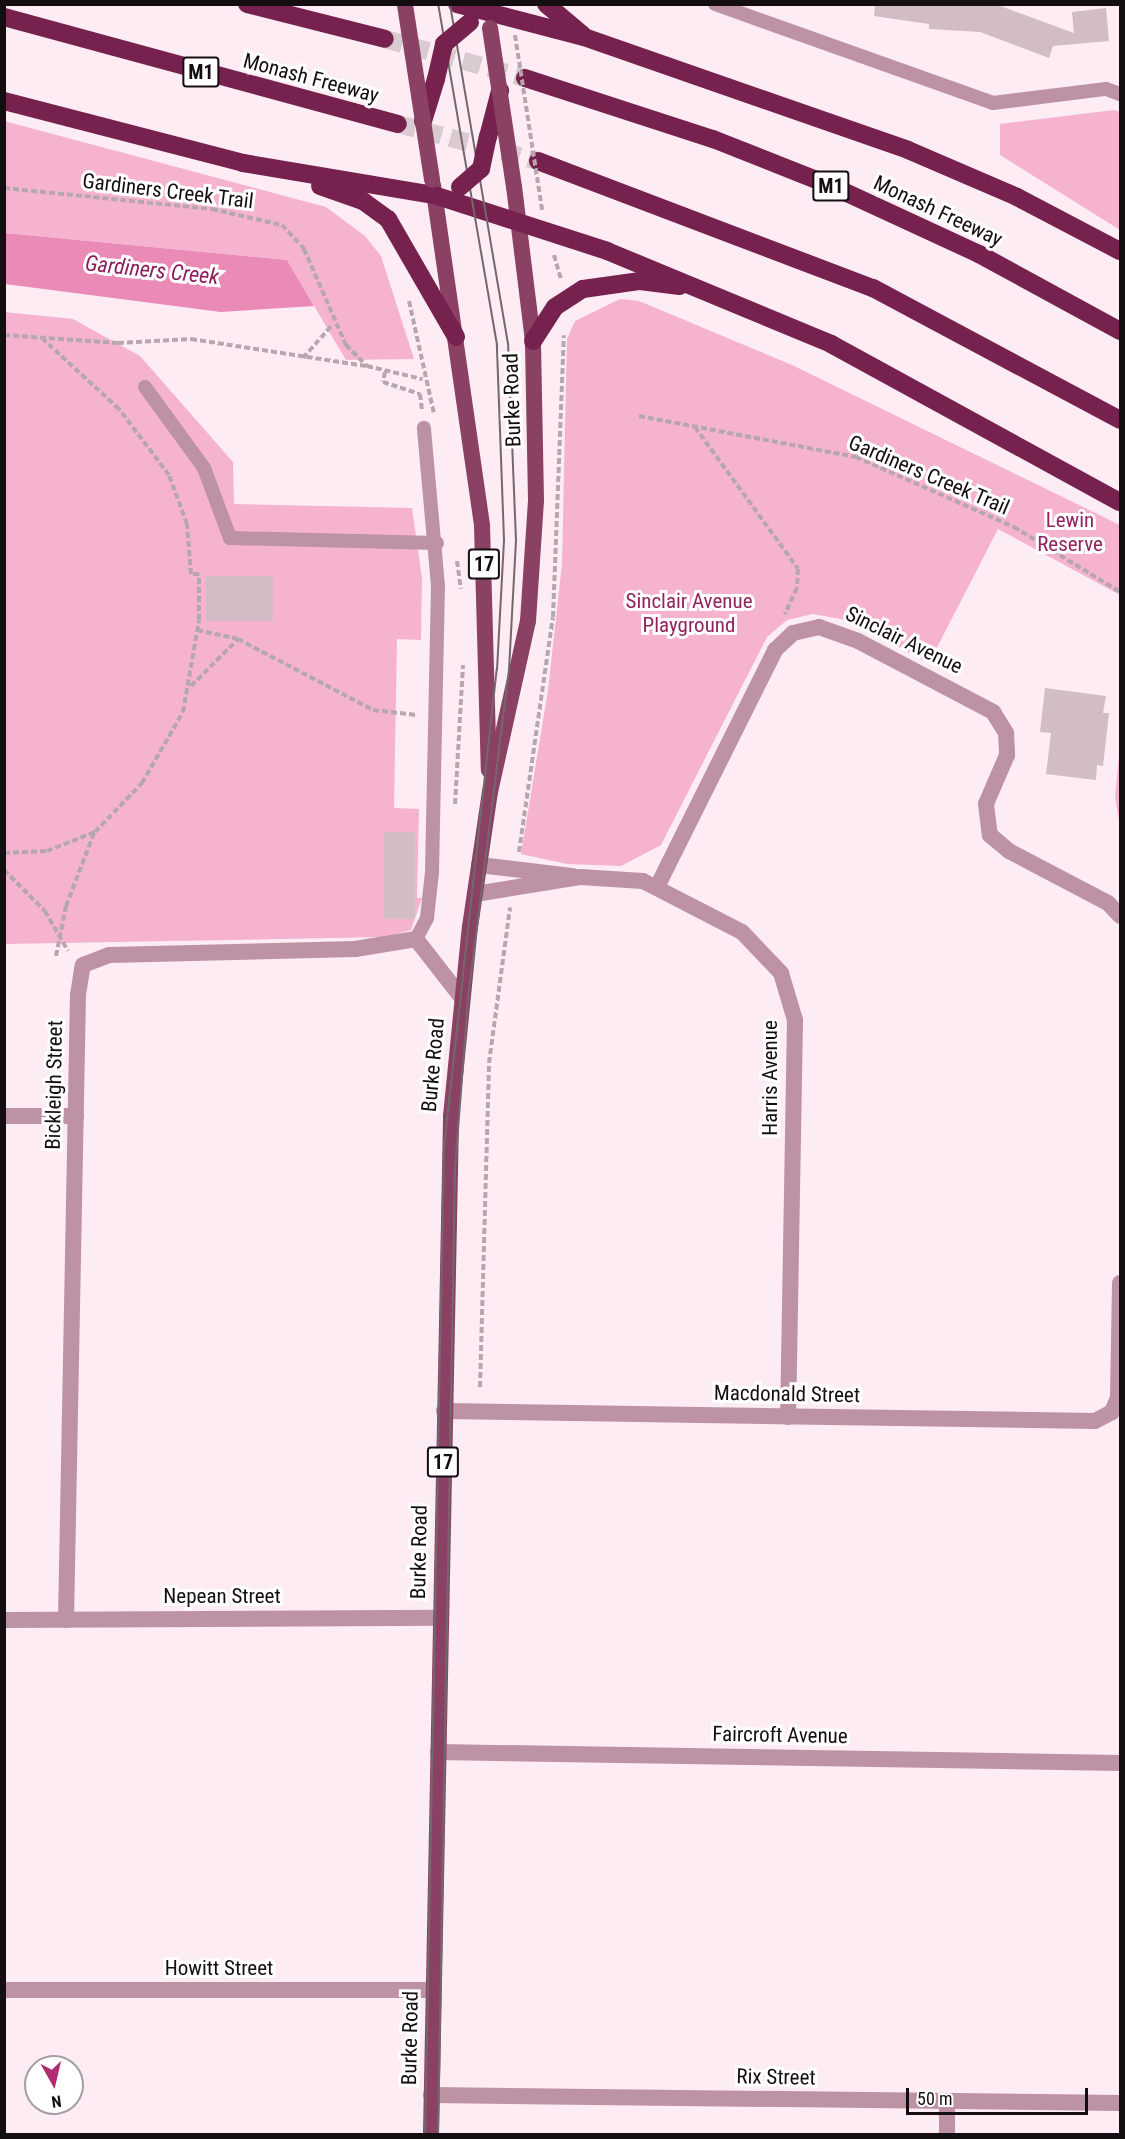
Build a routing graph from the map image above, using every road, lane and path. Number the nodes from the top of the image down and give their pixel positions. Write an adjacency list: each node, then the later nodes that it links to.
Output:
1 (247, 4): 10 (highway)
2 (457, 4): 6 (highway)
3 (546, 4): 9 (highway)
4 (715, 4): 13 (lane)
5 (405, 5): 15 (main road, Burke Road / 17, bridge)
6 (489, 16): 9 (highway); 12 (main road, Burke Road / 17, bridge); 15 (highway, bridge)
7 (4, 18): 16 (highway, Monash Freeway / M1)
8 (515, 35): 21 (path, bridge)
9 (584, 37): 23 (highway)
10 (385, 39)
11 (525, 78): 27 (highway, Monash Freeway / M1)
12 (500, 91): 20 (highway, bridge); 22 (main road, Burke Road / 17, bridge)
13 (1120, 94)
14 (4, 101): 18 (highway)
15 (423, 121): 20 (main road, Burke Road / 17, bridge)
16 (398, 124)
17 (538, 161): 38 (highway)
18 (243, 163): 20 (highway); 29 (highway)
19 (4, 188): 25 (path, Gardiners Creek Trail)
20 (433, 188): 22 (highway); 29 (main road, Burke Road / 17)
21 (542, 210)
22 (521, 225): 24 (highway); 31 (main road, Burke Road / 17)
23 (1120, 251)
24 (706, 289): 31 (highway); 41 (highway)
25 (334, 324): 32 (path); 33 (path, Gardiners Creek Trail)
26 (566, 327): 53 (path)
27 (1120, 331)
28 (4, 335): 30 (path)
29 (456, 337): 49 (main road, Burke Road / 17)
30 (43, 339): 32 (path); 45 (path)
31 (533, 341): 49 (main road, Burke Road / 17)
32 (302, 358): 33 (path)
33 (367, 366): 34 (path)
34 (385, 372): 35 (path); 40 (path)
35 (422, 379)
36 (145, 387): 42 (lane)
37 (639, 416): 39 (path, Gardiners Creek Trail)
38 (1120, 420)
39 (695, 426): 43 (path, Gardiners Creek Trail); 44 (path)
40 (424, 428): 42 (lane)
41 (1120, 502)
42 (437, 543): 61 (lane)
43 (1120, 592)
44 (783, 624)
45 (197, 630): 46 (path); 47 (path)
46 (238, 639): 47 (path); 48 (path)
47 (191, 686): 50 (path)
48 (403, 715)
49 (490, 792): 52 (main road, Burke Road / 17)
50 (95, 832): 51 (path); 60 (path)
51 (4, 853)
52 (479, 865): 53 (street, Harris Avenue); 58 (main road, Burke Road / 17)
53 (517, 866): 55 (street, Harris Avenue)
54 (4, 870): 60 (path)
55 (580, 878): 56 (street, Harris Avenue); 57 (street, Harris Avenue)
56 (657, 887): 59 (street, Sinclair Avenue); 70 (street, Harris Avenue)
57 (513, 888): 58 (street, Harris Avenue); 68 (path)
58 (475, 894): 64 (main road, Burke Road / 17)
59 (1120, 916)
60 (58, 932): 62 (path); 63 (path)
61 (416, 939): 64 (street); 66 (street, Bickleigh Street)
62 (70, 955)
63 (56, 956)
64 (462, 998): 69 (main road, Burke Road / 17)
65 (4, 1116): 66 (street)
66 (76, 1116): 73 (street, Bickleigh Street)
67 (1120, 1283): 70 (street, Macdonald Street)
68 (480, 1387)
69 (444, 1411): 70 (street, Macdonald Street); 71 (main road, Burke Road / 17)
70 (788, 1417)
71 (441, 1618): 73 (street, Nepean Street); 74 (main road, Burke Road / 17)
72 (4, 1620): 73 (street, Nepean Street)
73 (66, 1620)
74 (438, 1752): 75 (street, Faircroft Avenue); 77 (main road, Burke Road / 17)
75 (1120, 1764)
76 (4, 1990): 77 (street, Howitt Street)
77 (434, 1990): 78 (main road, Burke Road / 17)
78 (431, 2095): 79 (street, Rix Street); 81 (main road, Burke Road / 17)
79 (947, 2102): 80 (street, Rix Street); 82 (street)
80 (1120, 2103)
81 (431, 2134)
82 (946, 2134)

